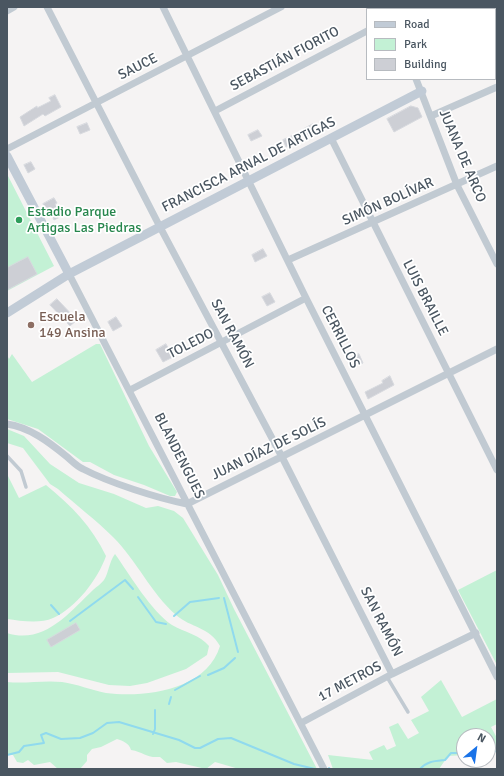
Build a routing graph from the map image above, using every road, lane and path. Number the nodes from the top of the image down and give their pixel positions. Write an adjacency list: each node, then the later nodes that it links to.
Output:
1 (14, 7): 5 (street)
2 (47, 7): 11 (street, SAN RAMÓN)
3 (163, 7): 7 (street, CERRILLOS)
4 (281, 7): 7 (street, SAUCE)
5 (7, 11)
6 (366, 32): 12 (street, SEBASTIÁN FIORITO)
7 (187, 56): 11 (street, SAUCE); 12 (street, CERRILLOS)
8 (416, 80): 10 (street, JUANA DE ARCO)
9 (497, 87): 13 (street)
10 (422, 91): 13 (street, JUANA DE ARCO); 14 (street, FRANCISCA ARNAL DE ARTIGAS)
11 (95, 103): 15 (street, SAUCE); 21 (street, SAN RAMÓN)
12 (215, 111): 18 (street, CERRILLOS)
13 (431, 116): 19 (street, JUANA DE ARCO)
14 (331, 138): 18 (street, FRANCISCA ARNAL DE ARTIGAS); 20 (street, LUIS BRAILLE)
15 (7, 149)
16 (7, 156): 25 (street, BLANDENGUES)
17 (497, 166): 19 (street, SIMÓN BOLÍVAR)
18 (250, 180): 21 (street, FRANCISCA ARNAL DE ARTIGAS); 23 (street, CERRILLOS)
19 (457, 185): 20 (street, SIMÓN BOLÍVAR); 22 (street, JUANA DE ARCO)
20 (373, 223): 23 (street, SIMÓN BOLÍVAR); 30 (street, LUIS BRAILLE)
21 (160, 227): 25 (street, FRANCISCA ARNAL DE ARTIGAS); 28 (street, SAN RAMÓN)
22 (495, 256): 24 (street, JUANA DE ARCO)
23 (288, 260): 26 (street, CERRILLOS)
24 (497, 264)
25 (69, 274): 27 (street, FRANCISCA ARNAL DE ARTIGAS); 31 (street, BLANDENGUES)
26 (306, 298): 28 (street, TOLEDO); 32 (street, CERRILLOS)
27 (7, 313)
28 (222, 343): 31 (street, TOLEDO); 35 (street, SAN RAMÓN)
29 (497, 349): 30 (street, JUAN DÍAZ DE SOLÍS)
30 (448, 374): 32 (street, JUAN DÍAZ DE SOLÍS); 36 (street, LUIS BRAILLE)
31 (130, 390): 38 (street, BLANDENGUES)
32 (366, 415): 35 (street, JUAN DÍAZ DE SOLÍS); 39 (street, CERRILLOS)
33 (7, 424): 38 (street)
34 (7, 456): 37 (lane)
35 (282, 457): 38 (street, JUAN DÍAZ DE SOLÍS); 40 (street, SAN RAMÓN)
36 (497, 470)
37 (26, 487)
38 (187, 504): 43 (street, BLANDENGUES)
39 (476, 634): 40 (street, 17 METROS); 41 (street, CERRILLOS)
40 (390, 675): 42 (lane); 43 (street, 17 METROS)
41 (497, 677)
42 (408, 712)
43 (301, 722): 44 (street, BLANDENGUES)
44 (323, 767)

